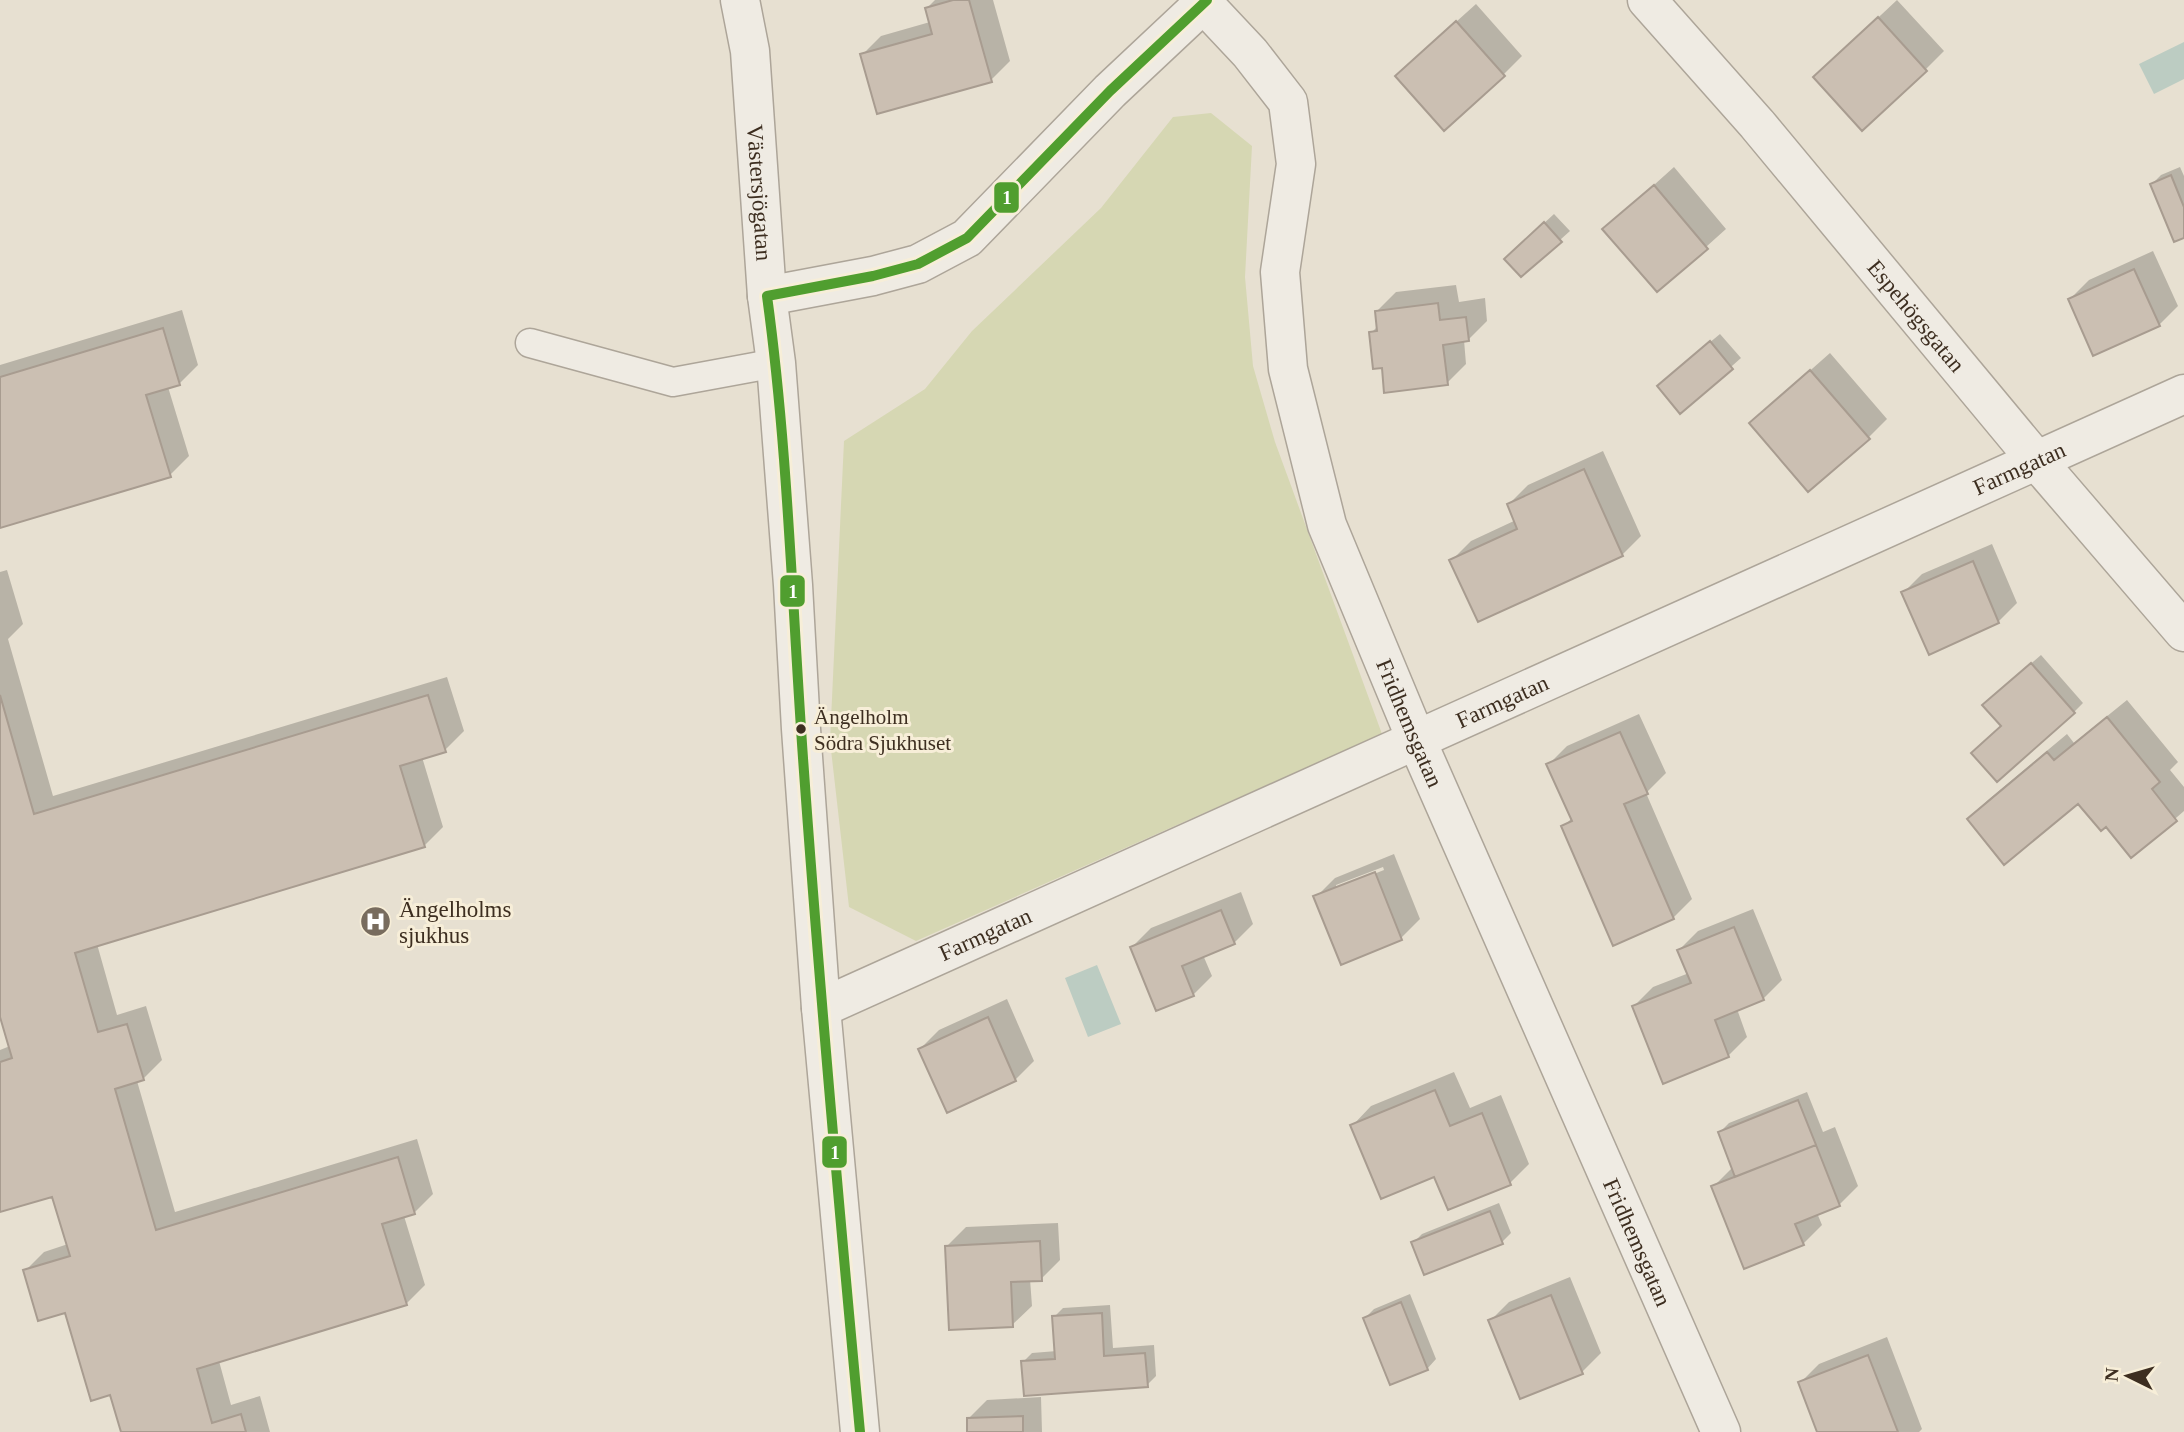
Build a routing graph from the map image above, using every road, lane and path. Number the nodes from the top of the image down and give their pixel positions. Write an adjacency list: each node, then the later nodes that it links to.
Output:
1 (740, 0): 4 (street, Västersjögatan)
2 (1647, 0): 8 (street, Espehögsgatan)
3 (1205, 1): 4 (street); 10 (street, Fridhemsgatan)
4 (767, 296): 6 (street, Västersjögatan)
5 (530, 342): 6 (lane)
6 (776, 363): 11 (street, Västersjögatan)
7 (2184, 394): 8 (street, Farmgatan)
8 (2037, 461): 9 (street, Espehögsgatan); 10 (street, Farmgatan)
9 (2184, 632)
10 (1416, 739): 11 (street, Farmgatan); 13 (street, Fridhemsgatan)
11 (821, 1008): 12 (street, Västersjögatan)
12 (860, 1432)
13 (1721, 1432)

